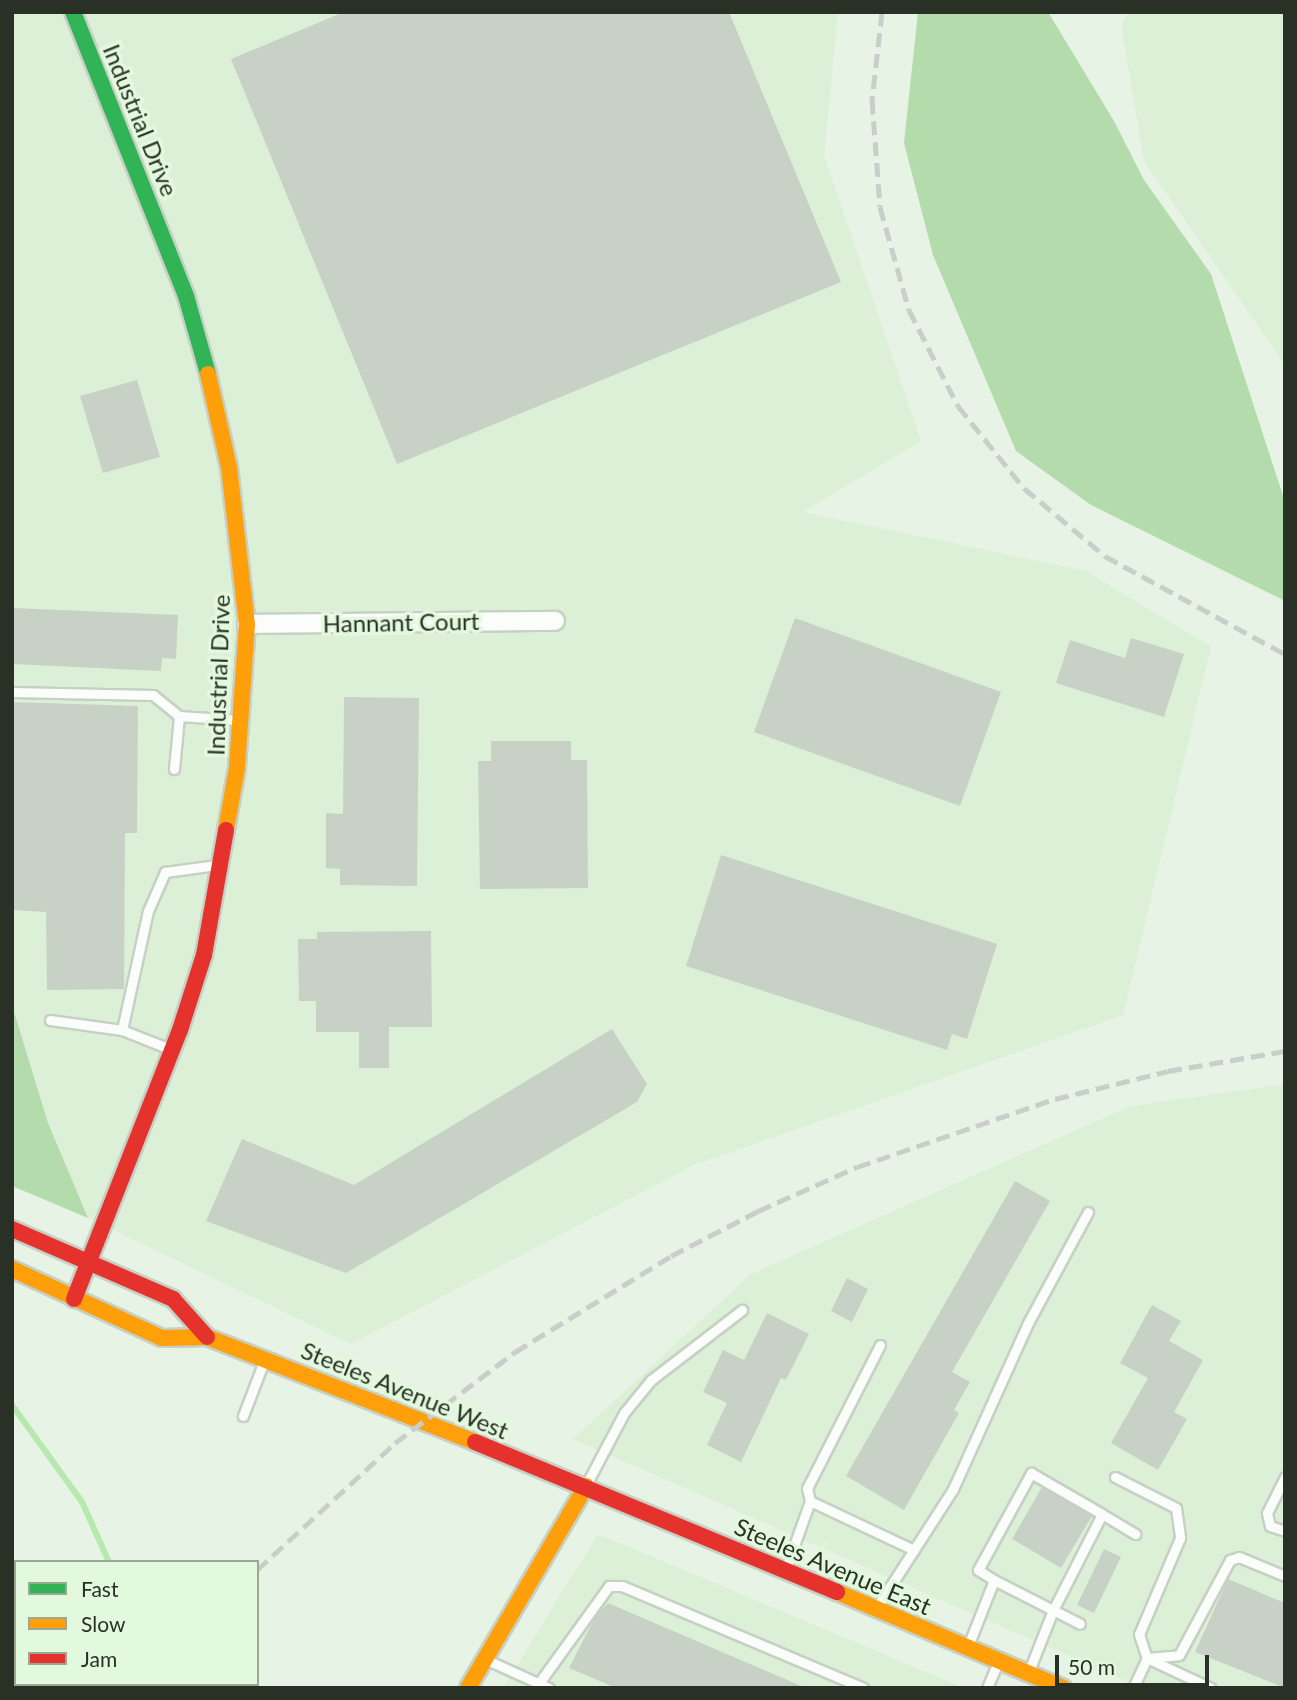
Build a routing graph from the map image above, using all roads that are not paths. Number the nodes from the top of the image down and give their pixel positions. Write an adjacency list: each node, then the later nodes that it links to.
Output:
1 (73, 12): 3 (street, Industrial Drive)
2 (555, 621): 3 (street, Hannant Court)
3 (247, 624): 6 (street, Industrial Drive)
4 (12, 692): 5 (lane)
5 (178, 716): 6 (lane); 7 (lane)
6 (240, 720): 8 (street, Industrial Drive)
7 (174, 769)
8 (222, 865): 10 (lane); 11 (street, Industrial Drive)
9 (50, 1020): 10 (lane)
10 (122, 1030): 11 (lane)
11 (172, 1050): 14 (street, Industrial Drive)
12 (1088, 1212): 29 (lane)
13 (12, 1229): 14 (street, Steeles Avenue West)
14 (87, 1263): 16 (street, Industrial Drive); 18 (street, Steeles Avenue West)
15 (12, 1269): 16 (street, Steeles Avenue West)
16 (74, 1299): 18 (street, Steeles Avenue West)
17 (741, 1310): 24 (lane)
18 (207, 1337): 20 (street, Steeles Avenue West)
19 (880, 1345): 25 (lane)
20 (264, 1359): 21 (lane); 24 (street, Steeles Avenue West)
21 (243, 1416)
22 (1115, 1477): 37 (lane)
23 (1285, 1477): 27 (lane)
24 (586, 1486): 30 (street, Steeles Avenue East); 38 (street)
25 (810, 1501): 29 (lane); 30 (lane)
26 (1102, 1514): 28 (lane); 32 (lane); 34 (lane)
27 (1285, 1531)
28 (1135, 1534)
29 (914, 1550): 33 (lane)
30 (785, 1571): 33 (street, Steeles Avenue East)
31 (1285, 1576): 37 (lane)
32 (994, 1580): 34 (lane); 36 (lane)
33 (876, 1609): 36 (street, Steeles Avenue East)
34 (1053, 1610): 35 (lane); 40 (lane)
35 (1080, 1624)
36 (967, 1647): 39 (street, Steeles Avenue East)
37 (1147, 1658): 47 (lane); 48 (lane)
38 (484, 1659): 41 (lane); 42 (street)
39 (998, 1660): 40 (street, Steeles Avenue East); 45 (lane)
40 (1028, 1673): 46 (street, Steeles Avenue East)
41 (539, 1684): 43 (lane); 44 (lane)
42 (468, 1688)
43 (549, 1688)
44 (863, 1688)
45 (987, 1688)
46 (1063, 1688)
47 (1133, 1688)
48 (1211, 1688)

